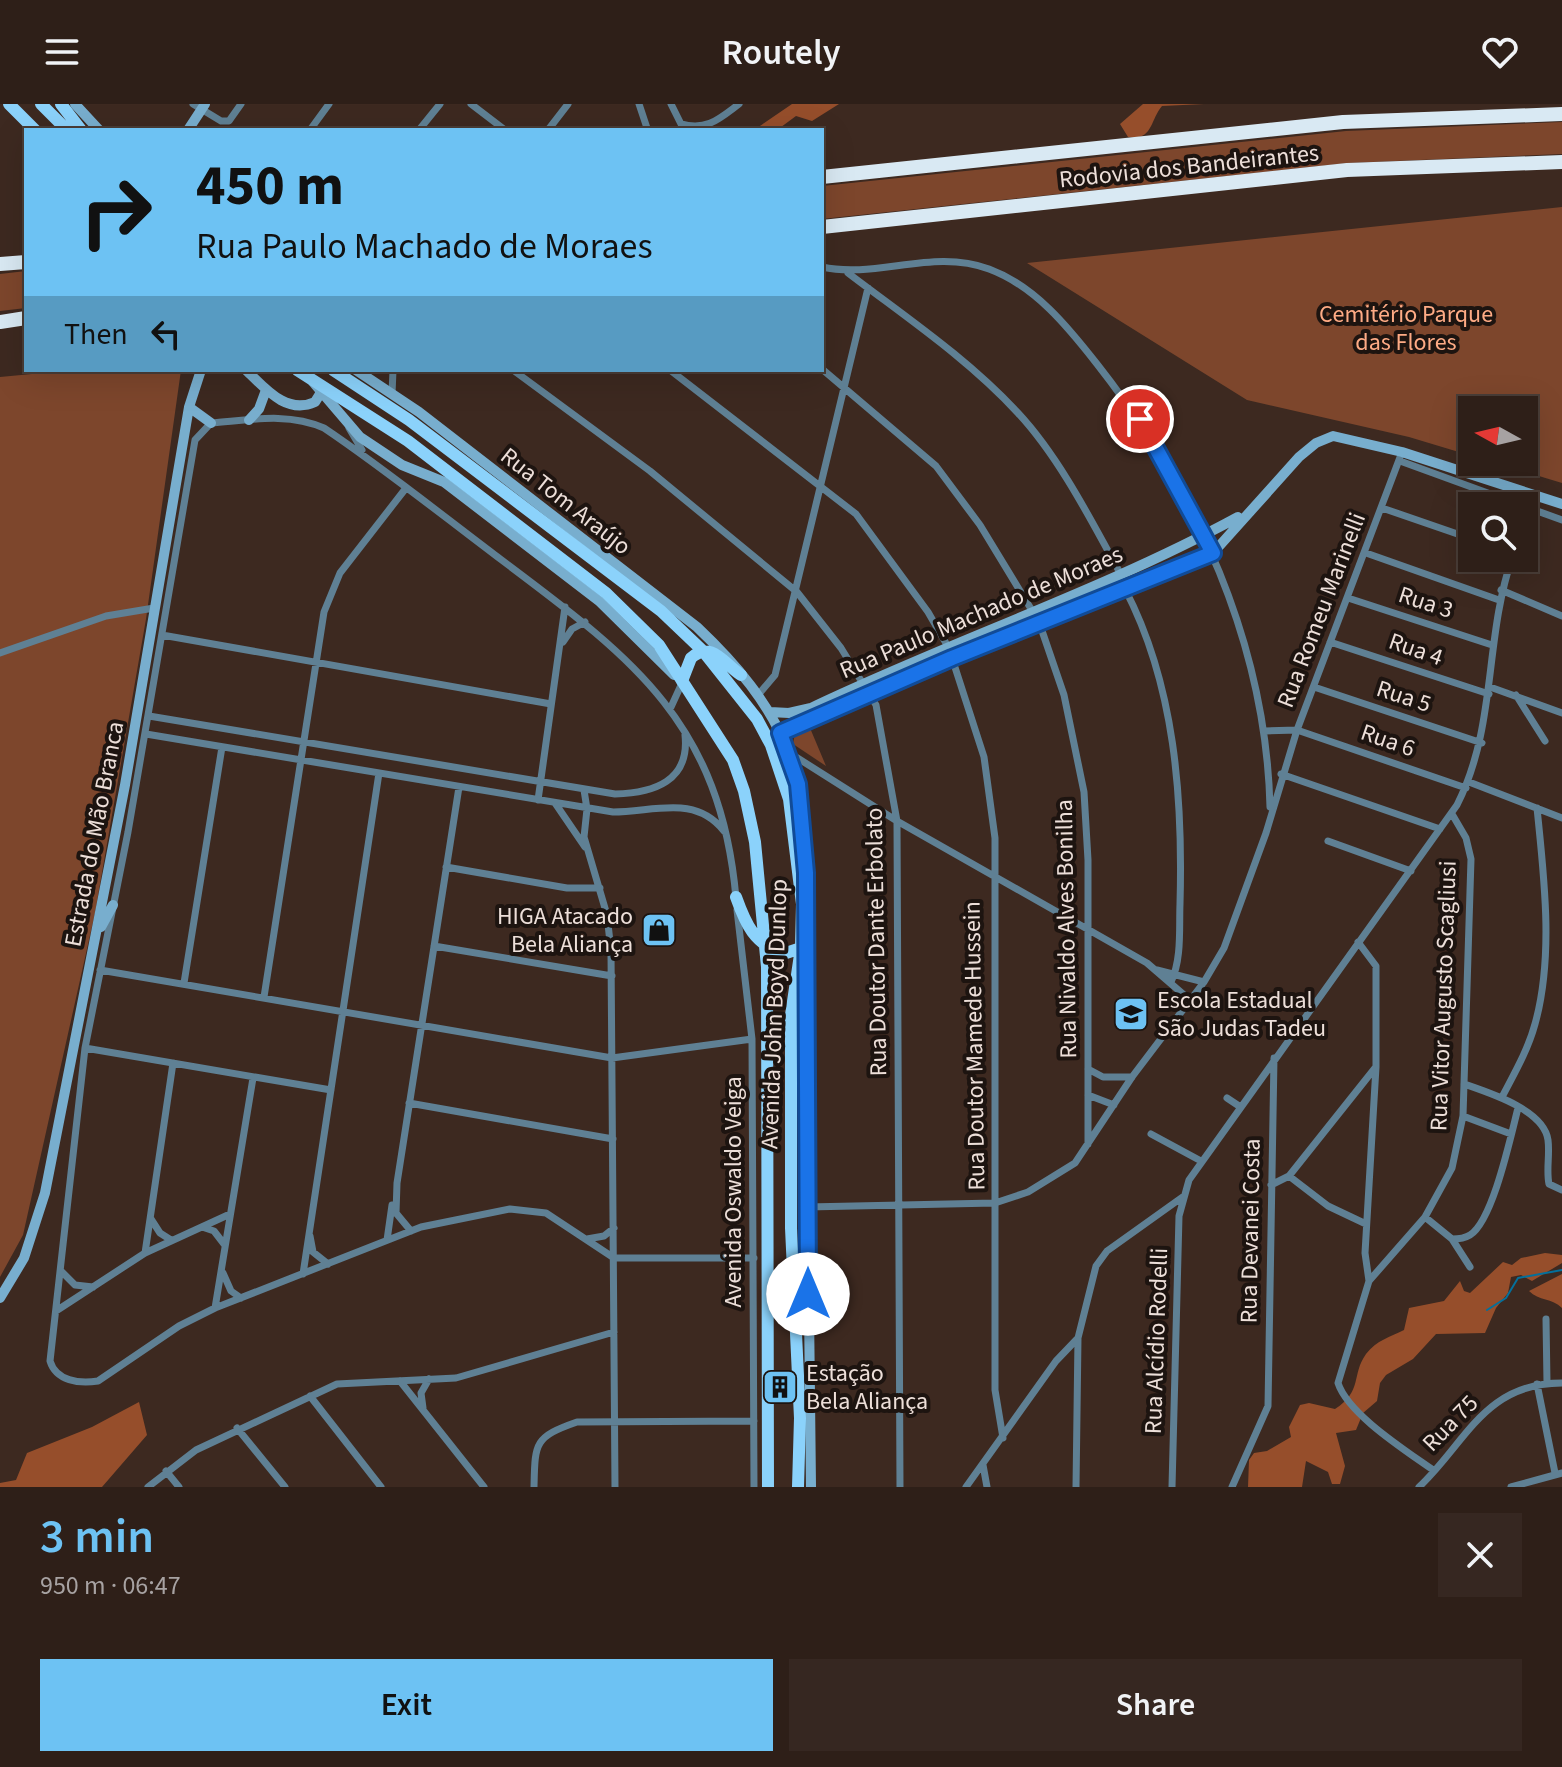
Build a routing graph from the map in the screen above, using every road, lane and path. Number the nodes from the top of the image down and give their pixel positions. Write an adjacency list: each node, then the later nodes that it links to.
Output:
1 (9, 104): 15 (main road)
2 (41, 104): 16 (main road)
3 (61, 104): 17 (main road)
4 (75, 104): 18 (main road)
5 (241, 104): 13 (street)
6 (329, 104): 20 (street)
7 (440, 104): 21 (street)
8 (471, 104): 22 (street)
9 (568, 104): 23 (street)
10 (639, 104): 24 (street)
11 (671, 104): 12 (street)
12 (739, 104)
13 (200, 105): 19 (main road)
14 (1562, 114): 26 (highway, Rodovia dos Bandeirantes)
15 (33, 128)
16 (65, 128)
17 (79, 128)
18 (97, 128)
19 (189, 128)
20 (311, 128)
21 (421, 128)
22 (502, 128)
23 (550, 128)
24 (647, 128)
25 (1562, 162): 27 (highway, Rodovia dos Bandeirantes)
26 (824, 177)
27 (824, 227)
28 (24, 262): 29 (highway)
29 (0, 264)
30 (824, 267): 31 (street)
31 (848, 273): 32 (street); 66 (street, Rua Romeu Marinelli)
32 (868, 288): 45 (street); 70 (street)
33 (24, 318): 34 (highway)
34 (0, 322)
35 (824, 371): 45 (street, Rua Nivaldo Alves Bonilha)
36 (200, 372): 49 (main road, Estrada do Mão Branca)
37 (248, 372): 46 (main road)
38 (300, 372): 44 (main road, Avenida John Boyd Dunlop)
39 (336, 372): 87 (main road, Avenida John Boyd Dunlop)
40 (393, 372): 48 (street)
41 (516, 372): 73 (street, Rua Doutor Dante Erbolato)
42 (673, 372): 55 (street)
43 (371, 373): 48 (main road, Rua Tom Araújo)
44 (313, 382): 47 (main road); 92 (main road, Avenida John Boyd Dunlop)
45 (843, 385): 55 (street); 78 (street, Rua Nivaldo Alves Bonilha)
46 (266, 390): 47 (main road); 50 (main road)
47 (320, 394): 52 (main road)
48 (392, 394): 91 (main road, Rua Tom Araújo)
49 (189, 407): 51 (main road); 77 (main road, Estrada do Mão Branca)
50 (249, 420): 51 (street); 54 (street)
51 (211, 423): 82 (street)
52 (349, 428): 54 (street); 92 (main road)
53 (1401, 456): 57 (street); 58 (main road); 61 (street, Rua Romeu Marinelli); 63 (main road)
54 (367, 457): 56 (street, Avenida Oswaldo Veiga)
55 (820, 484): 73 (street); 84 (street)
56 (406, 488): 76 (street, Avenida Oswaldo Veiga); 90 (street)
57 (1492, 492)
58 (1526, 492)
59 (1538, 496): 60 (main road)
60 (1562, 504)
61 (1382, 508): 65 (street); 68 (street, Rua Romeu Marinelli)
62 (1538, 510): 64 (street)
63 (1249, 511): 66 (main road, Rua Paulo Machado de Moraes); 67 (main road)
64 (1562, 520)
65 (1458, 534)
66 (1206, 536): 67 (street, Rua Romeu Marinelli); 70 (main road, Rua Paulo Machado de Moraes)
67 (1213, 553): 71 (main road, Rua Paulo Machado de Moraes); 106 (street, Rua Romeu Marinelli)
68 (1366, 553): 74 (street, Rua Romeu Marinelli); 75 (street)
69 (1507, 572): 72 (street)
70 (1120, 573): 78 (main road, Rua Paulo Machado de Moraes)
71 (1125, 589): 81 (main road, Rua Paulo Machado de Moraes); 150 (street)
72 (1501, 590): 75 (street); 79 (street)
73 (797, 592): 93 (street, Rua Doutor Dante Erbolato); 96 (street)
74 (1348, 598): 83 (street, Rua Romeu Marinelli); 85 (street, Rua 3)
75 (1499, 600): 85 (street)
76 (565, 607): 80 (street, Avenida Oswaldo Veiga); 86 (street)
77 (154, 608): 88 (street); 143 (main road, Estrada do Mão Branca)
78 (1033, 609): 81 (street, Rua Nivaldo Alves Bonilha); 84 (main road, Rua Paulo Machado de Moraes)
79 (1562, 616)
80 (585, 622): 86 (street); 100 (street, Avenida Oswaldo Veiga)
81 (1039, 622): 89 (main road, Rua Paulo Machado de Moraes); 142 (street, Rua Nivaldo Alves Bonilha)
82 (162, 635): 90 (street); 103 (street)
83 (1330, 642): 94 (street, Rua Romeu Marinelli); 95 (street, Rua 4)
84 (947, 645): 93 (main road, Rua Paulo Machado de Moraes)
85 (1492, 645): 95 (street)
86 (560, 648): 99 (street)
87 (703, 651): 91 (main road); 92 (main road); 134 (main road, Avenida John Boyd Dunlop)
88 (0, 653)
89 (952, 658): 98 (main road, Rua Paulo Machado de Moraes); 137 (street, Rua Doutor Mamede Hussein)
90 (316, 662): 99 (street); 110 (street)
91 (741, 675): 96 (main road)
92 (682, 681): 100 (street); 145 (main road, Avenida John Boyd Dunlop)
93 (862, 683): 98 (street, Rua Doutor Dante Erbolato); 101 (main road, Rua Paulo Machado de Moraes)
94 (1314, 687): 105 (street, Rua Romeu Marinelli); 111 (street, Rua 5)
95 (1490, 690): 97 (street, Rua 4); 111 (street)
96 (758, 695): 101 (main road)
97 (1516, 695): 102 (street, Rua 4); 109 (street)
98 (871, 696): 107 (main road, Rua Paulo Machado de Moraes); 129 (street, Rua Doutor Dante Erbolato)
99 (551, 704): 118 (street)
100 (671, 707): 104 (street, Avenida Oswaldo Veiga)
101 (770, 712): 107 (main road)
102 (1562, 713)
103 (149, 716): 108 (street); 110 (street)
104 (685, 728): 121 (street); 131 (street, Avenida Oswaldo Veiga)
105 (1297, 730): 106 (street); 117 (street, Rua Romeu Marinelli); 119 (street, Rua 6)
106 (1265, 731): 114 (street, Rua Romeu Marinelli)
107 (780, 733): 113 (main road)
108 (146, 734): 112 (street); 140 (street)
109 (1545, 741)
110 (304, 742): 115 (street); 118 (street)
111 (1482, 743): 119 (street)
112 (222, 747): 115 (street); 154 (street)
113 (788, 752): 129 (street); 134 (main road)
114 (1269, 759): 117 (street); 127 (street, Rua Romeu Marinelli)
115 (301, 761): 116 (street); 155 (street)
116 (379, 773): 120 (street); 157 (street)
117 (1281, 774): 127 (street, Rua Romeu Marinelli); 130 (street)
118 (541, 781): 121 (street); 122 (street)
119 (1467, 785): 124 (street, Rua 6); 126 (street)
120 (459, 787): 122 (street); 135 (street)
121 (584, 790): 125 (street)
122 (538, 800): 123 (street)
123 (555, 803): 125 (street); 133 (street)
124 (1537, 808): 128 (street, Rua 6); 171 (street)
125 (587, 809): 131 (street); 133 (street)
126 (1452, 814): 130 (street); 168 (street, Rua Vitor Augusto Scagliusi)
127 (1270, 817): 153 (street, Rua Romeu Marinelli)
128 (1562, 818)
129 (897, 821): 137 (street); 189 (street, Rua Doutor Dante Erbolato)
130 (1440, 829): 136 (street)
131 (727, 835): 139 (street, Avenida Oswaldo Veiga)
132 (1328, 841): 136 (street)
133 (587, 849): 138 (street)
134 (802, 857): 141 (main road, Avenida John Boyd Dunlop)
135 (446, 867): 138 (street); 146 (street)
136 (1411, 871): 144 (street)
137 (992, 872): 142 (street); 188 (street, Rua Doutor Mamede Hussein)
138 (600, 888): 151 (street)
139 (736, 897): 145 (main road); 159 (street, Avenida Oswaldo Veiga)
140 (113, 905): 143 (main road); 149 (street)
141 (805, 925): 147 (main road, Avenida John Boyd Dunlop); 190 (main road)
142 (1087, 928): 148 (street); 165 (street, Rua Nivaldo Alves Bonilha)
143 (95, 939): 214 (main road, Estrada do Mão Branca)
144 (1358, 942): 162 (street); 164 (street)
145 (766, 945): 147 (main road); 244 (main road, Avenida John Boyd Dunlop)
146 (434, 946): 151 (street); 158 (street)
147 (801, 948): 245 (main road, Avenida John Boyd Dunlop)
148 (1155, 969): 150 (street); 152 (street)
149 (100, 970): 154 (street); 160 (street)
150 (1175, 973): 152 (street); 153 (street)
151 (612, 976): 161 (street)
152 (1171, 982): 156 (street)
153 (1204, 982): 156 (street, Rua Romeu Marinelli)
154 (184, 983): 155 (street)
155 (264, 997): 157 (street)
156 (1191, 1001): 166 (street, Rua Romeu Marinelli)
157 (343, 1012): 158 (street); 169 (street)
158 (422, 1025): 161 (street); 173 (street)
159 (752, 1039): 161 (street); 206 (street, Avenida Oswaldo Veiga)
160 (85, 1048): 163 (street); 210 (street)
161 (612, 1058): 180 (street)
162 (1274, 1058): 175 (street); 185 (street, Rua Devanei Costa)
163 (173, 1063): 167 (street); 192 (street)
164 (1376, 1067): 183 (street); 195 (street)
165 (1088, 1069): 166 (street); 170 (street, Rua Nivaldo Alves Bonilha)
166 (1132, 1077): 174 (street, Rua Romeu Marinelli)
167 (253, 1078): 169 (street); 191 (street)
168 (1464, 1084): 171 (street); 177 (street, Rua Vitor Augusto Scagliusi)
169 (331, 1090): 194 (street)
170 (1088, 1095): 174 (street); 181 (street, Rua Nivaldo Alves Bonilha)
171 (1502, 1097): 176 (street)
172 (1227, 1098): 175 (street)
173 (409, 1103): 180 (street); 184 (street)
174 (1114, 1105): 181 (street, Rua Romeu Marinelli)
175 (1239, 1106): 182 (street)
176 (1518, 1108): 179 (street); 186 (street)
177 (1463, 1116): 179 (street); 193 (street, Rua Vitor Augusto Scagliusi)
178 (1151, 1134): 182 (street)
179 (1511, 1134): 200 (street)
180 (613, 1139): 197 (street)
181 (1088, 1146): 188 (street, Rua Romeu Marinelli)
182 (1201, 1161): 187 (street)
183 (1289, 1176): 185 (street); 195 (street)
184 (397, 1183): 198 (street); 202 (street)
185 (1271, 1185): 252 (street, Rua Devanei Costa)
186 (1562, 1190)
187 (1184, 1196): 220 (street); 251 (street, Rua Alcídio Rodelli)
188 (995, 1203): 189 (street, Rua Romeu Marinelli); 231 (street, Rua Doutor Mamede Hussein)
189 (900, 1205): 190 (street, Rua Romeu Marinelli); 247 (street, Rua Doutor Dante Erbolato)
190 (807, 1207): 246 (main road)
191 (230, 1214): 196 (street); 203 (street)
192 (149, 1217): 201 (street); 204 (street)
193 (1425, 1217): 200 (street); 212 (street, Rua Vitor Augusto Scagliusi)
194 (310, 1222): 207 (street); 211 (street)
195 (1366, 1224): 212 (street)
196 (202, 1227): 201 (street); 203 (street)
197 (614, 1228): 199 (street); 205 (street)
198 (411, 1231): 199 (street); 202 (street)
199 (586, 1239): 205 (street)
200 (1452, 1239): 209 (street)
201 (171, 1240): 204 (street)
202 (387, 1240): 207 (street)
203 (225, 1246): 208 (street)
204 (145, 1253): 213 (street)
205 (614, 1258): 206 (street); 219 (street)
206 (754, 1258): 229 (street, Avenida Oswaldo Veiga)
207 (328, 1264): 211 (street)
208 (222, 1267): 215 (street); 216 (street)
209 (1470, 1267)
210 (62, 1272): 213 (street); 217 (street)
211 (303, 1274): 215 (street)
212 (1369, 1281): 233 (street, Rua Vitor Augusto Scagliusi)
213 (93, 1287): 217 (street)
214 (0, 1298)
215 (241, 1298): 216 (street)
216 (215, 1308): 217 (street)
217 (56, 1311)
218 (1546, 1319): 223 (street)
219 (614, 1332): 221 (street); 228 (street)
220 (1078, 1338): 231 (street); 250 (street)
221 (429, 1379): 222 (street); 227 (street)
222 (400, 1381): 226 (street); 227 (street)
223 (1547, 1383): 224 (street, Rua 75); 225 (street, Rua 75)
224 (1562, 1383)
225 (1537, 1384): 233 (street, Rua 75); 235 (street)
226 (310, 1396): 230 (street); 239 (street)
227 (423, 1410): 240 (street)
228 (614, 1421): 229 (street); 241 (street); 242 (street)
229 (754, 1421): 243 (street, Avenida Oswaldo Veiga)
230 (237, 1428): 234 (street); 238 (street)
231 (1003, 1438): 232 (street)
232 (983, 1465): 248 (street); 249 (street)
233 (1433, 1470): 253 (street, Rua 75)
234 (166, 1471): 236 (street); 237 (street)
235 (1559, 1473): 254 (street)
236 (148, 1487)
237 (179, 1487)
238 (285, 1487)
239 (381, 1487)
240 (484, 1487)
241 (534, 1487)
242 (615, 1487)
243 (754, 1487)
244 (768, 1487)
245 (798, 1487)
246 (811, 1487)
247 (900, 1487)
248 (966, 1487)
249 (987, 1487)
250 (1076, 1487)
251 (1172, 1487)
252 (1232, 1487)
253 (1419, 1487)
254 (1511, 1487)

